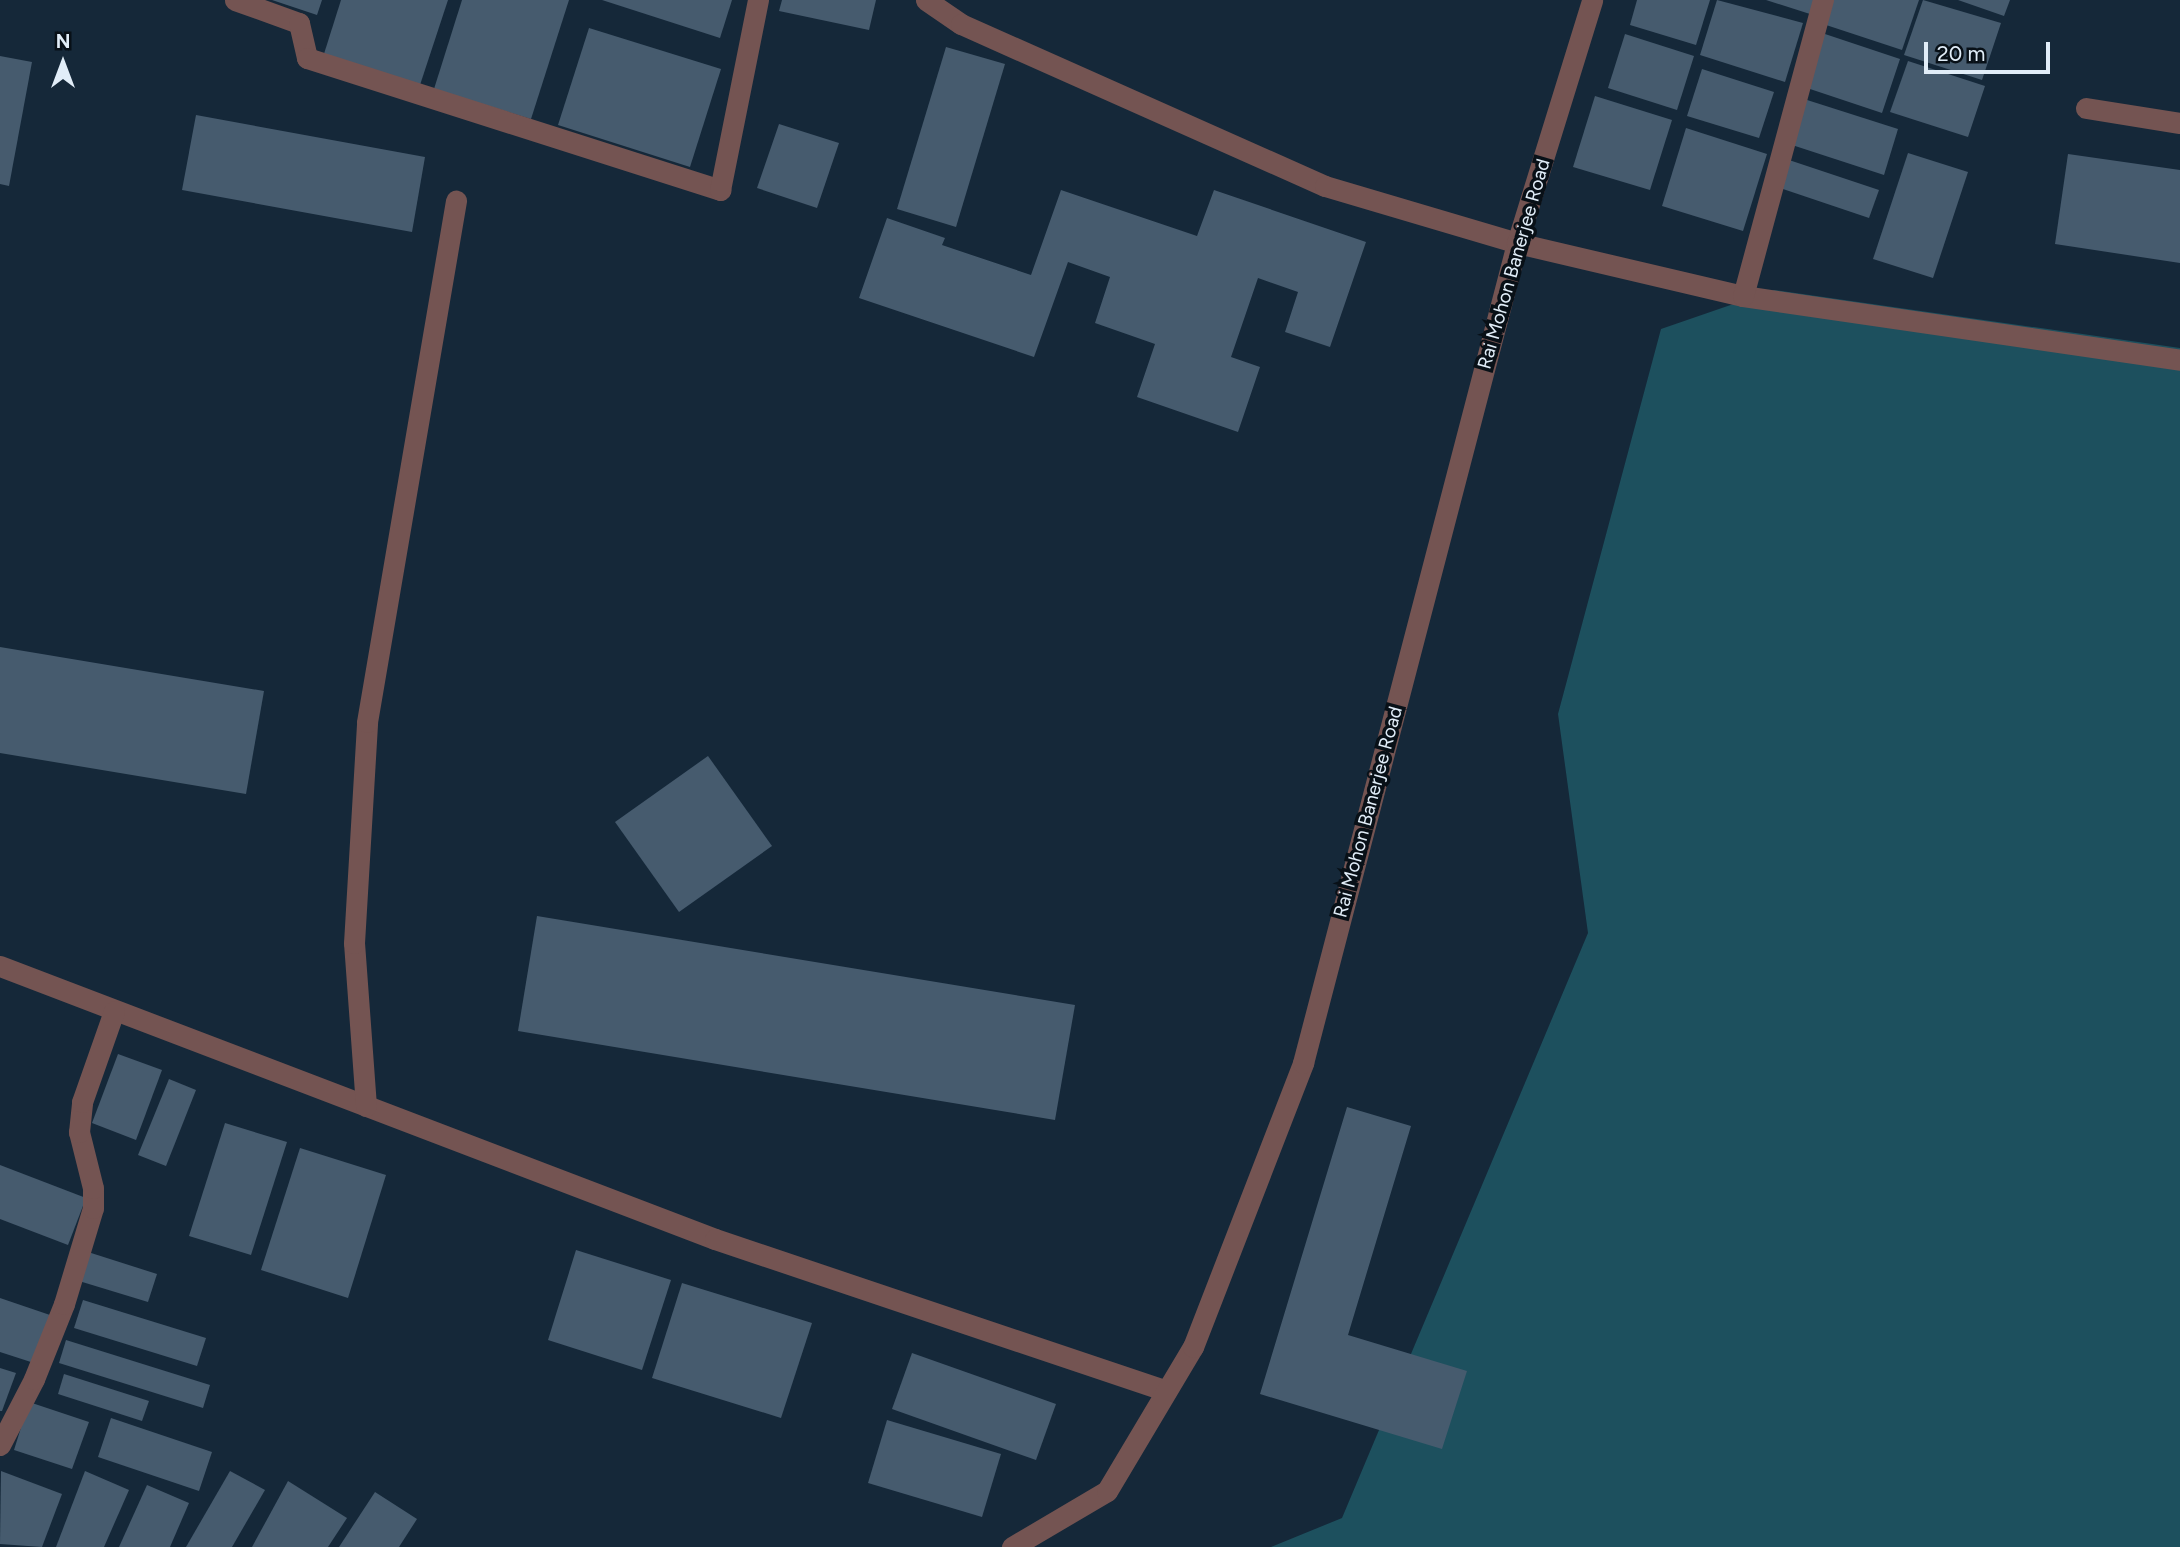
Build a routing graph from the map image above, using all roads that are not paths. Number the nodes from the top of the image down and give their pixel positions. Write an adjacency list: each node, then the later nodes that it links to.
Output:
1 (235, 0): 2 (street)
2 (758, 0)
3 (926, 0): 9 (street)
4 (1592, 0): 9 (street, Rai Mohon Banerjee Road)
5 (1823, 0): 10 (street)
6 (2087, 108): 7 (street)
7 (2180, 123)
8 (456, 201): 14 (street)
9 (1517, 243): 10 (street); 15 (street, Rai Mohon Banerjee Road)
10 (1743, 296): 11 (street)
11 (2180, 360)
12 (0, 967): 13 (street)
13 (114, 1011): 14 (street); 16 (street)
14 (366, 1106): 15 (street)
15 (1166, 1391): 17 (street, Rai Mohon Banerjee Road)
16 (0, 1445)
17 (1012, 1547)

